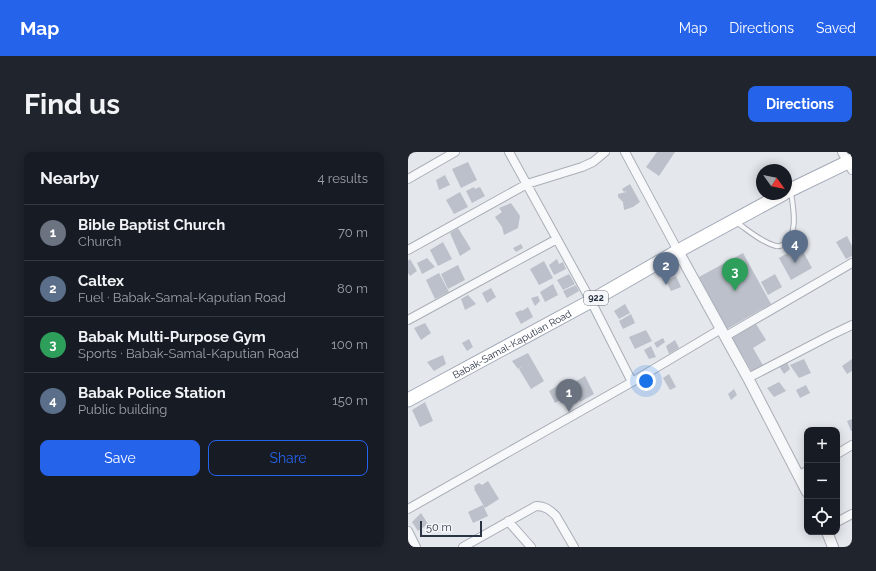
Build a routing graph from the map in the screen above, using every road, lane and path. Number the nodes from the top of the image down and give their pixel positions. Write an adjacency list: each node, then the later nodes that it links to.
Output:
1 (455, 152): 6 (street)
2 (509, 152): 7 (street)
3 (605, 152): 7 (street)
4 (625, 152): 14 (street)
5 (848, 161): 8 (main road, Babak-Samal-Kaputian Road / 922)
6 (408, 179)
7 (527, 184): 12 (street); 13 (street)
8 (792, 189)
9 (772, 200): 11 (main road, Babak-Samal-Kaputian Road / 922)
10 (789, 200): 11 (lane)
11 (734, 221): 14 (main road, Babak-Samal-Kaputian Road / 922)
12 (557, 239): 16 (street); 17 (street)
13 (408, 250)
14 (678, 251): 16 (main road, Babak-Samal-Kaputian Road / 922); 19 (street)
15 (852, 263): 19 (street)
16 (591, 301): 21 (street); 22 (main road, Babak-Samal-Kaputian Road / 922)
17 (408, 320)
18 (852, 325): 20 (street)
19 (723, 332): 20 (street); 21 (street)
20 (748, 378): 25 (street)
21 (632, 382): 26 (street)
22 (408, 400)
23 (852, 445): 24 (street)
24 (840, 452)
25 (803, 473)
26 (408, 509)
27 (852, 514): 28 (street)
28 (840, 520)
29 (508, 521): 33 (street); 34 (street); 35 (street)
30 (408, 531): 32 (street)
31 (828, 535): 36 (street)
32 (416, 547)
33 (463, 547)
34 (531, 547)
35 (574, 547)
36 (833, 547)

